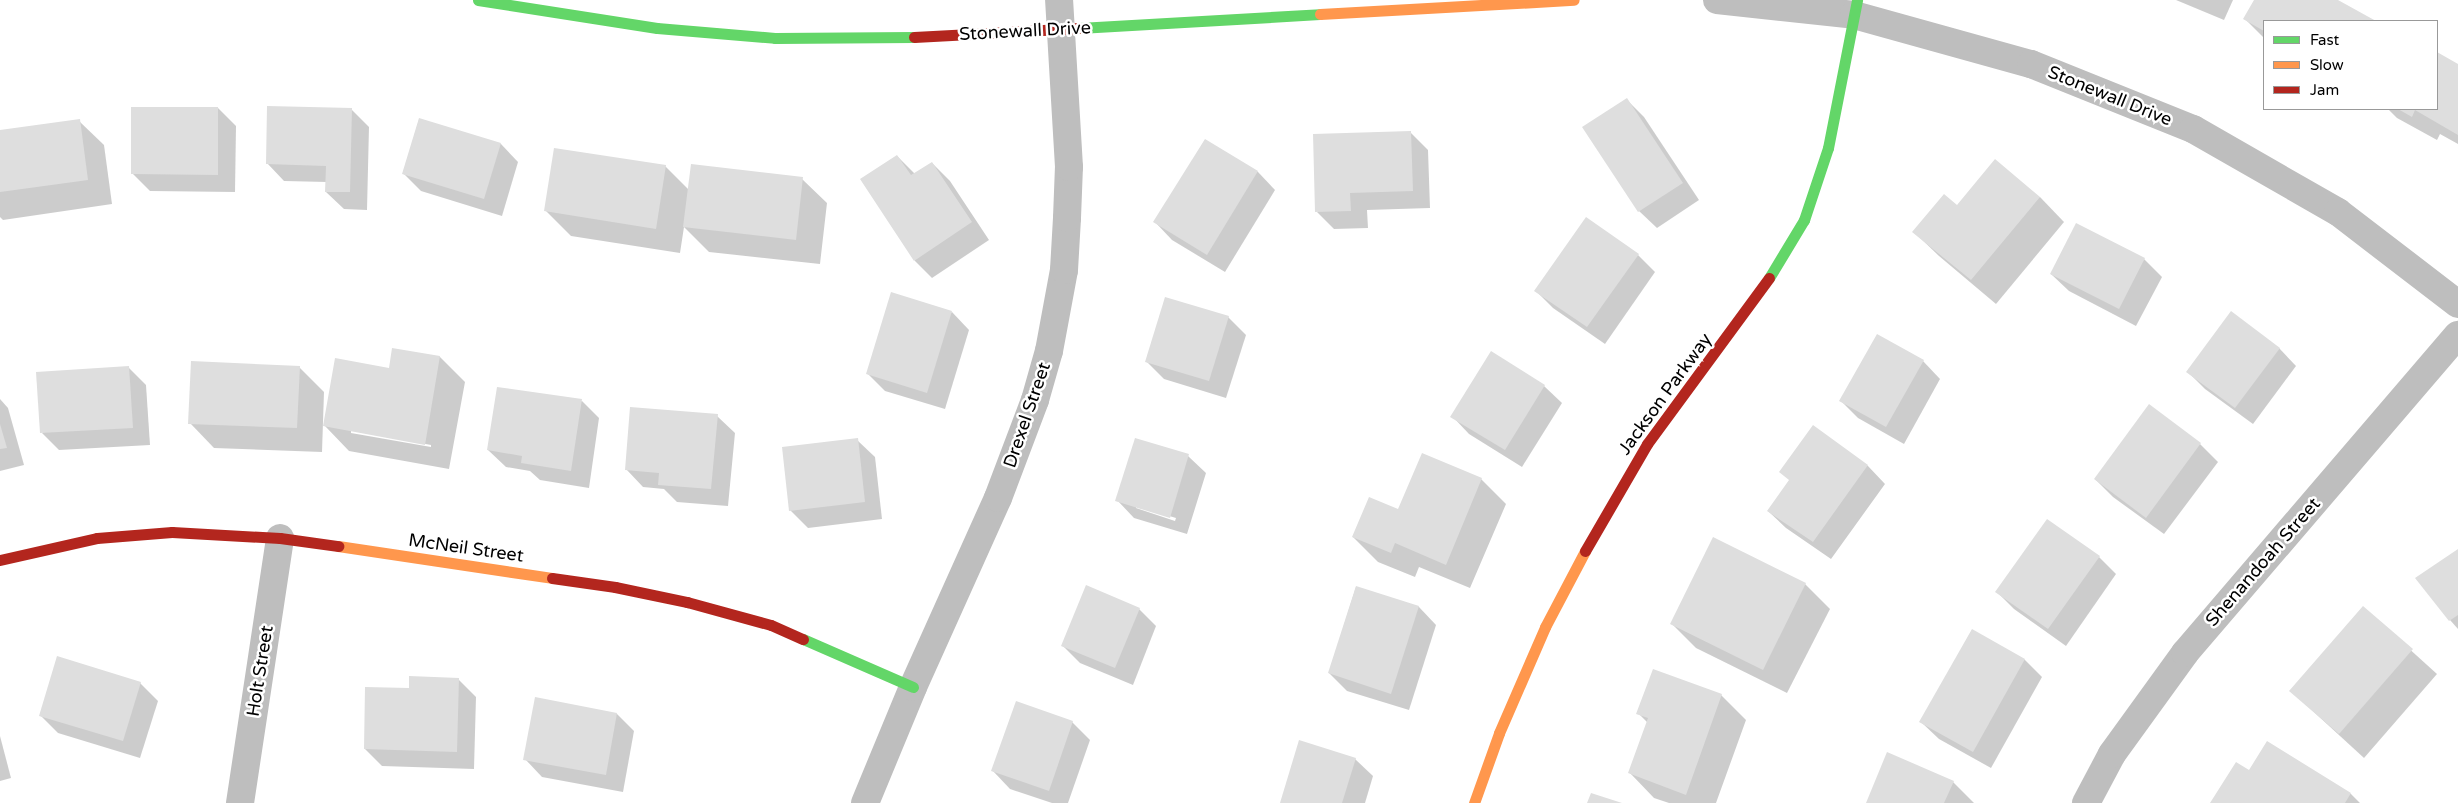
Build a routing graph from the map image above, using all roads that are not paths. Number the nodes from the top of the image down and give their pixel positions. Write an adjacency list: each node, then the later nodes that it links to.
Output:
1 (478, 0): 6 (street, Stonewall Drive)
2 (1059, 0): 6 (street, Drexel Street)
3 (1574, 0): 6 (street, Stonewall Drive)
4 (1717, 0): 5 (street, Stonewall Drive)
5 (1856, 7): 7 (street, Stonewall Drive); 14 (street, Jackson Parkway)
6 (1061, 29): 11 (street, Drexel Street)
7 (2458, 304)
8 (2458, 335): 15 (street, Shenandoah Street)
9 (280, 538): 10 (street, McNeil Street); 11 (street, McNeil Street); 12 (street, Holt Street)
10 (0, 560)
11 (913, 687): 13 (street, Drexel Street)
12 (240, 803)
13 (865, 803)
14 (1474, 803)
15 (2086, 803)

